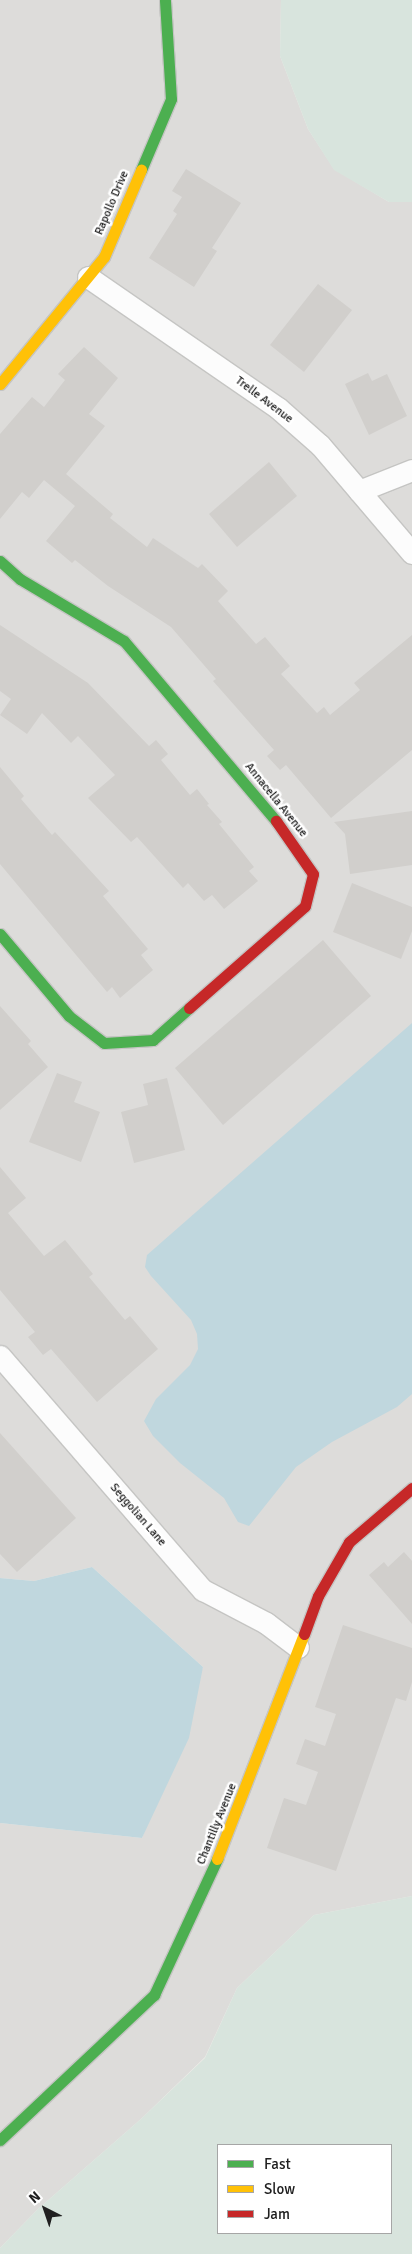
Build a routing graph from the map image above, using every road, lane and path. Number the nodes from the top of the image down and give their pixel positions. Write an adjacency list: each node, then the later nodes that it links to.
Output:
1 (165, 0): 2 (street, Rapollo Drive)
2 (88, 277): 3 (street, Rapollo Drive); 5 (street, Trelle Avenue)
3 (0, 384)
4 (412, 470): 5 (street)
5 (359, 492): 6 (street, Trelle Avenue)
6 (412, 553)
7 (0, 561): 8 (street, Annacella Avenue)
8 (0, 934)
9 (0, 1356): 11 (street, Seggolian Lane)
10 (412, 1488): 11 (street, Chantilly Avenue)
11 (298, 1647): 12 (street, Chantilly Avenue)
12 (0, 2140)

